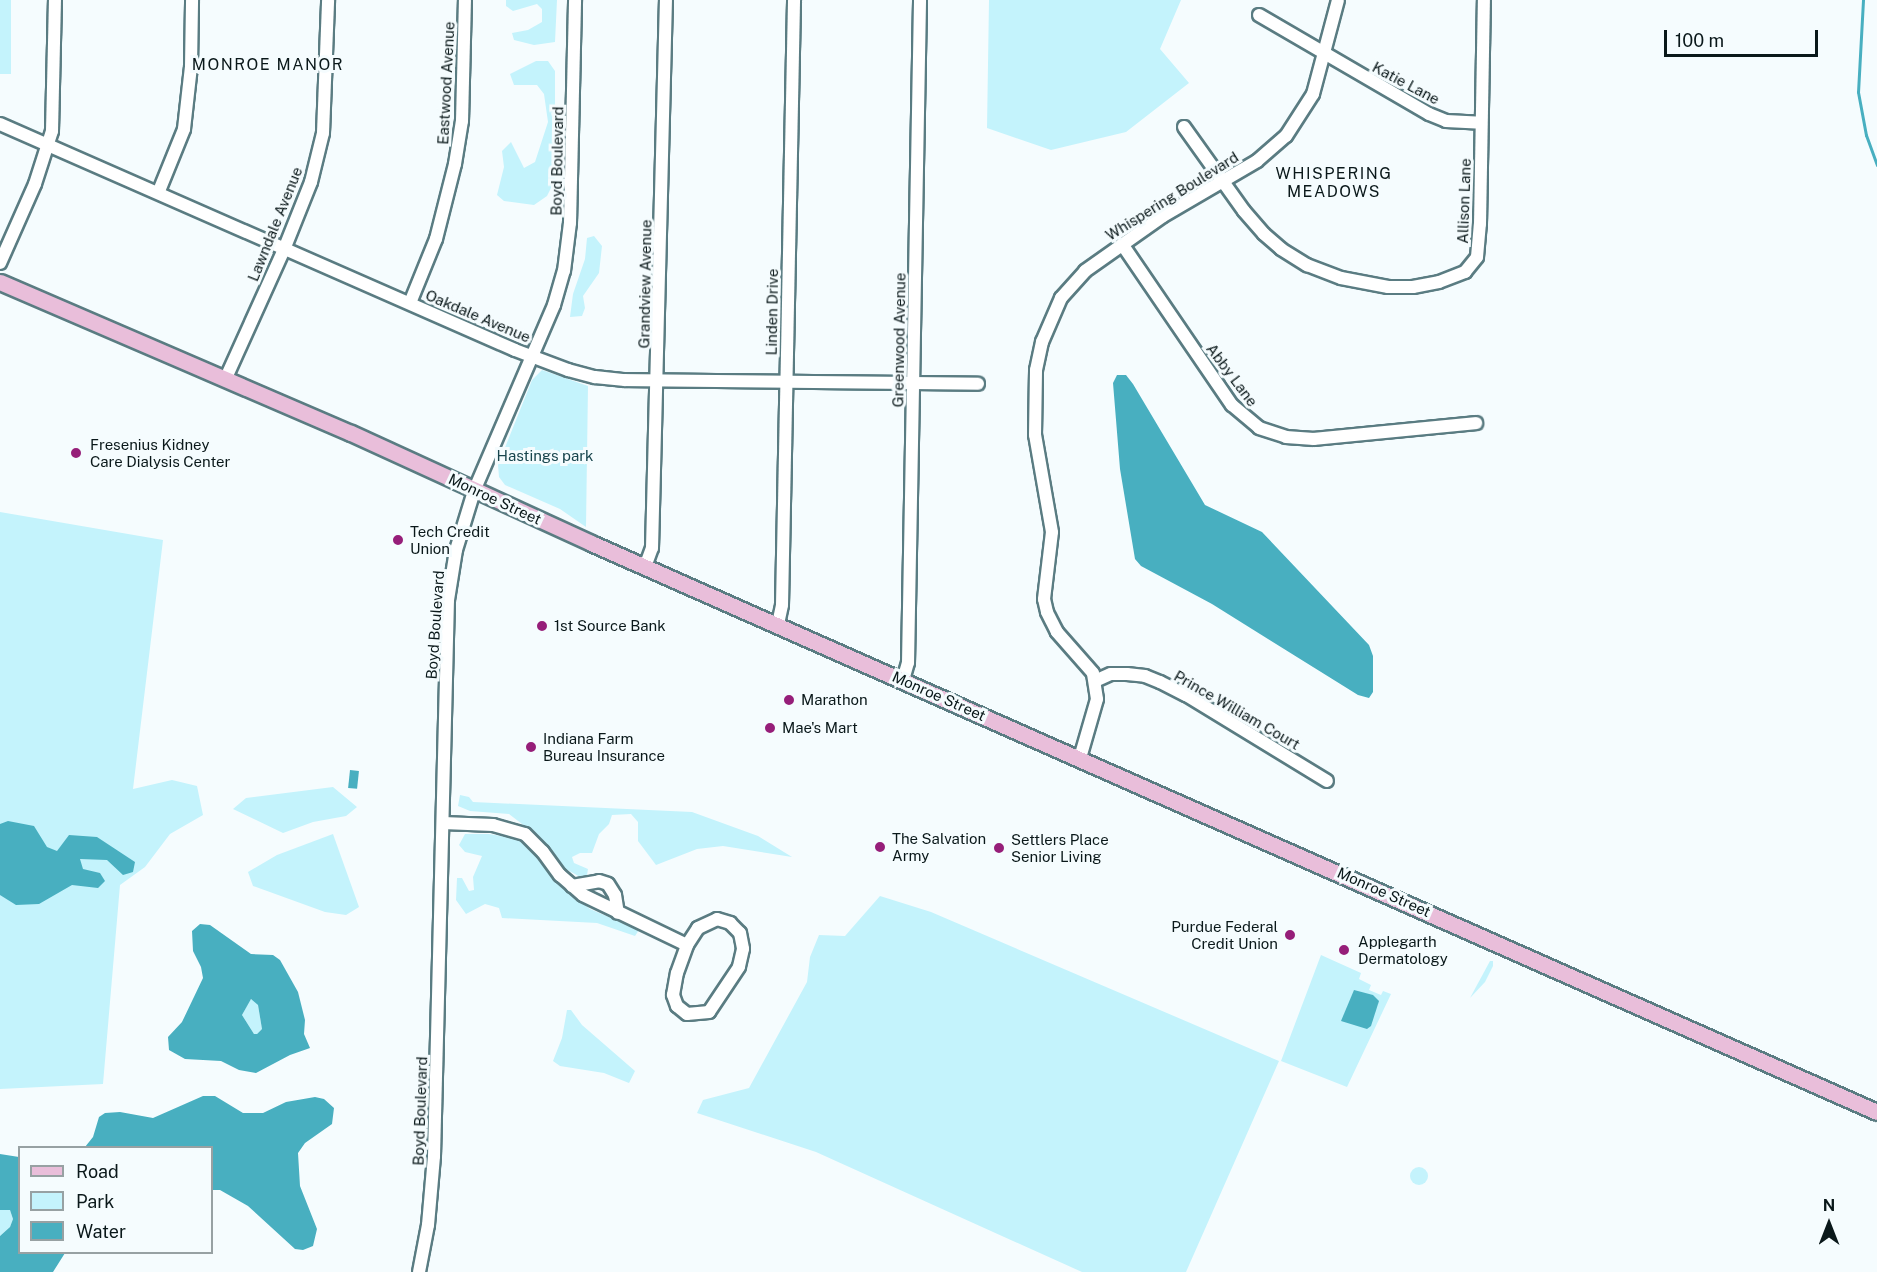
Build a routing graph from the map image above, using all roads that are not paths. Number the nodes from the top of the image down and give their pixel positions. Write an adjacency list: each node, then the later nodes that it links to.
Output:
1 (55, 0): 16 (street)
2 (192, 0): 18 (street)
3 (328, 0): 20 (street, Lawndale Avenue)
4 (465, 0): 23 (street, Eastwood Avenue)
5 (575, 0): 24 (street, Boyd Boulevard)
6 (666, 0): 26 (street, Grandview Avenue)
7 (794, 0): 27 (street, Linden Drive)
8 (920, 0): 28 (street, Greenwood Avenue)
9 (1338, 0): 12 (street, Whispering Boulevard)
10 (1484, 0): 13 (street, Allison Lane)
11 (1259, 15): 12 (street, Katie Lane)
12 (1323, 53): 13 (street, Katie Lane); 17 (street, Whispering Boulevard)
13 (1481, 123): 17 (street, Allison Lane)
14 (0, 124): 16 (street, Oakdale Avenue)
15 (1184, 127): 17 (street, Allison Lane)
16 (48, 144): 18 (street, Oakdale Avenue); 21 (street)
17 (1222, 182): 19 (street, Whispering Boulevard)
18 (159, 191): 20 (street, Oakdale Avenue)
19 (1122, 244): 30 (street, Abby Lane); 35 (street, Whispering Boulevard)
20 (285, 248): 23 (street, Oakdale Avenue); 25 (street, Lawndale Avenue)
21 (0, 263)
22 (0, 282): 25 (main road, Monroe Street)
23 (410, 303): 24 (street, Oakdale Avenue)
24 (532, 356): 26 (street, Oakdale Avenue); 31 (street, Boyd Boulevard)
25 (225, 380): 31 (main road, Monroe Street)
26 (658, 380): 27 (street, Oakdale Avenue); 32 (street, Grandview Avenue)
27 (785, 381): 28 (street, Oakdale Avenue); 33 (street, Linden Drive)
28 (914, 384): 29 (street, Oakdale Avenue); 34 (street, Greenwood Avenue)
29 (978, 384)
30 (1476, 423)
31 (474, 490): 32 (main road, Monroe Street); 38 (street, Boyd Boulevard)
32 (645, 567): 33 (main road, Monroe Street)
33 (777, 624): 34 (main road, Monroe Street)
34 (903, 680): 36 (main road, Monroe Street)
35 (1095, 681): 36 (street); 37 (street, Prince William Court)
36 (1080, 758): 42 (main road, Monroe Street)
37 (1327, 781)
38 (443, 823): 39 (street); 43 (street, Boyd Boulevard)
39 (572, 886): 40 (street); 40 (street)
40 (618, 913): 41 (street)
41 (687, 945): 41 (street)
42 (1877, 1112)
43 (419, 1272)

